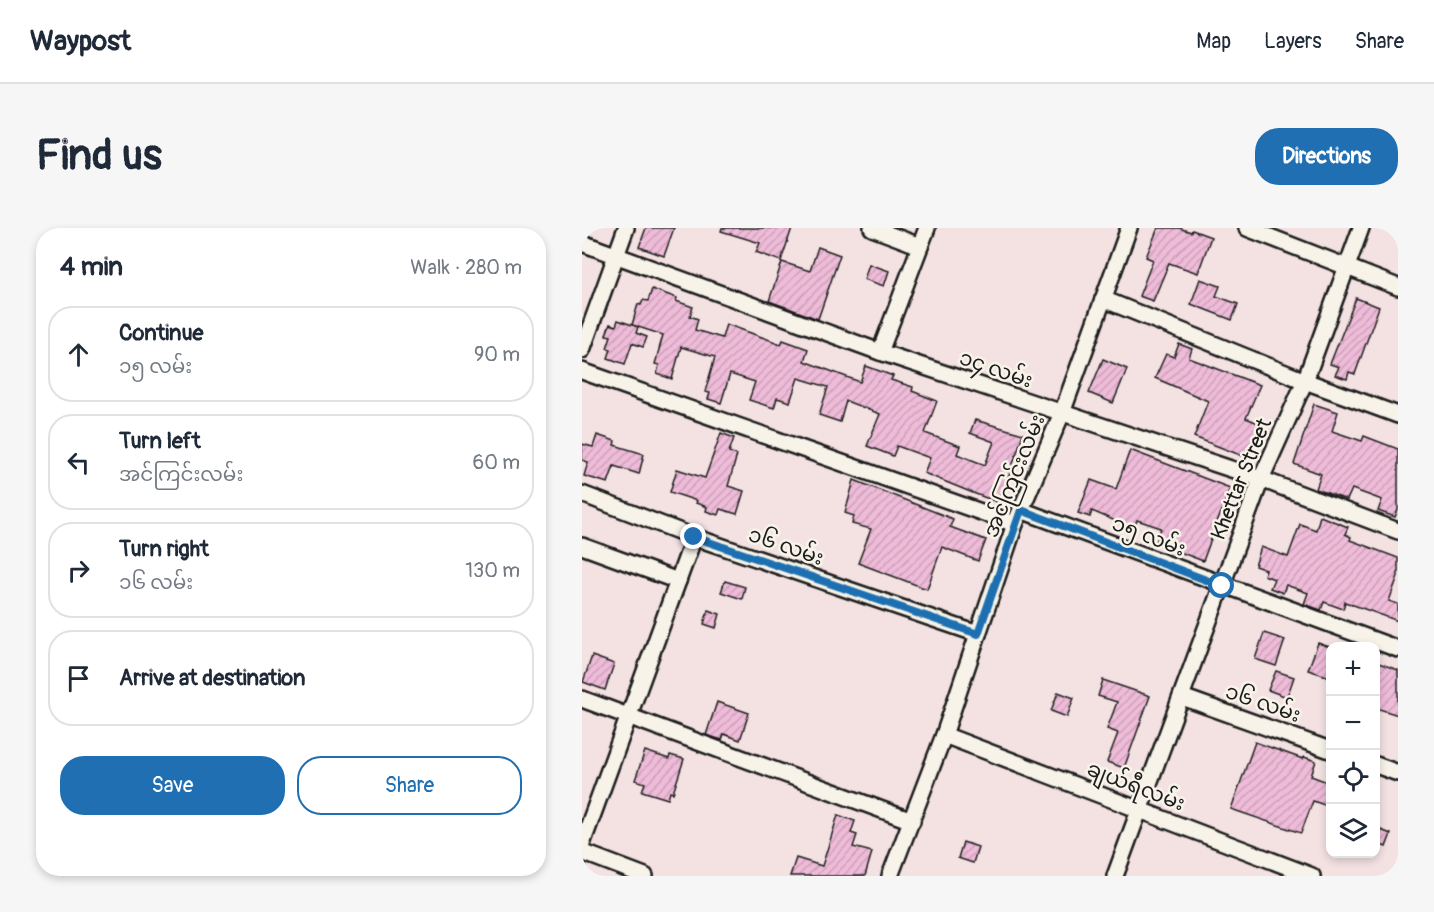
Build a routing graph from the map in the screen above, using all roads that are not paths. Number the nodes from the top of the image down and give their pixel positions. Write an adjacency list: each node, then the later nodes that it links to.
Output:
1 (626, 228): 9 (street)
2 (872, 228): 8 (street)
3 (927, 228): 8 (street)
4 (1129, 228): 12 (street, အင်ကြင်းလမ်း)
5 (1246, 228): 10 (street)
6 (1362, 228): 10 (street, Khettar Street)
7 (582, 243): 9 (street, ၁၄ လမ်း)
8 (920, 246): 14 (street)
9 (616, 256): 13 (street); 14 (street, ၁၄ လမ်း)
10 (1347, 267): 11 (street); 16 (street, Khettar Street)
11 (1398, 287)
12 (1103, 298): 16 (street); 17 (street, အင်ကြင်းလမ်း)
13 (582, 350)
14 (880, 352): 17 (street, ၁၄ လမ်း)
15 (582, 371): 21 (street, ၁၅ လမ်း)
16 (1305, 381): 18 (street); 19 (street, Khettar Street)
17 (1062, 413): 19 (street, ၁၄ လမ်း); 21 (street, အင်ကြင်းလမ်း)
18 (1398, 415)
19 (1261, 479): 22 (street, ၁၄ လမ်း); 26 (street, Khettar Street)
20 (582, 494): 23 (street, ၁၆ လမ်း)
21 (1018, 517): 26 (street, ၁၅ လမ်း); 27 (street, အင်ကြင်းလမ်း)
22 (1398, 531)
23 (694, 537): 25 (street); 27 (street, ၁၆ လမ်း)
24 (582, 546): 25 (street)
25 (678, 581): 31 (street)
26 (1222, 586): 28 (street, ၁၅ လမ်း); 29 (street, Khettar Street)
27 (978, 634): 32 (street, အင်ကြင်းလမ်း)
28 (1398, 649)
29 (1182, 697): 33 (street, ၁၆ လမ်း); 36 (street, Khettar Street)
30 (582, 699): 31 (street)
31 (629, 716): 37 (street); 38 (street)
32 (944, 735): 36 (street, ချယ်ရီလမ်း); 37 (street, အင်ကြင်းလမ်း)
33 (1326, 749)
34 (1380, 766): 35 (street)
35 (1398, 773)
36 (1140, 810): 42 (street, Khettar Street); 43 (street, ချယ်ရီလမ်း)
37 (912, 821): 41 (street, အင်ကြင်းလမ်း)
38 (582, 844)
39 (582, 852): 40 (street)
40 (645, 876)
41 (890, 876)
42 (1115, 876)
43 (1312, 876)

